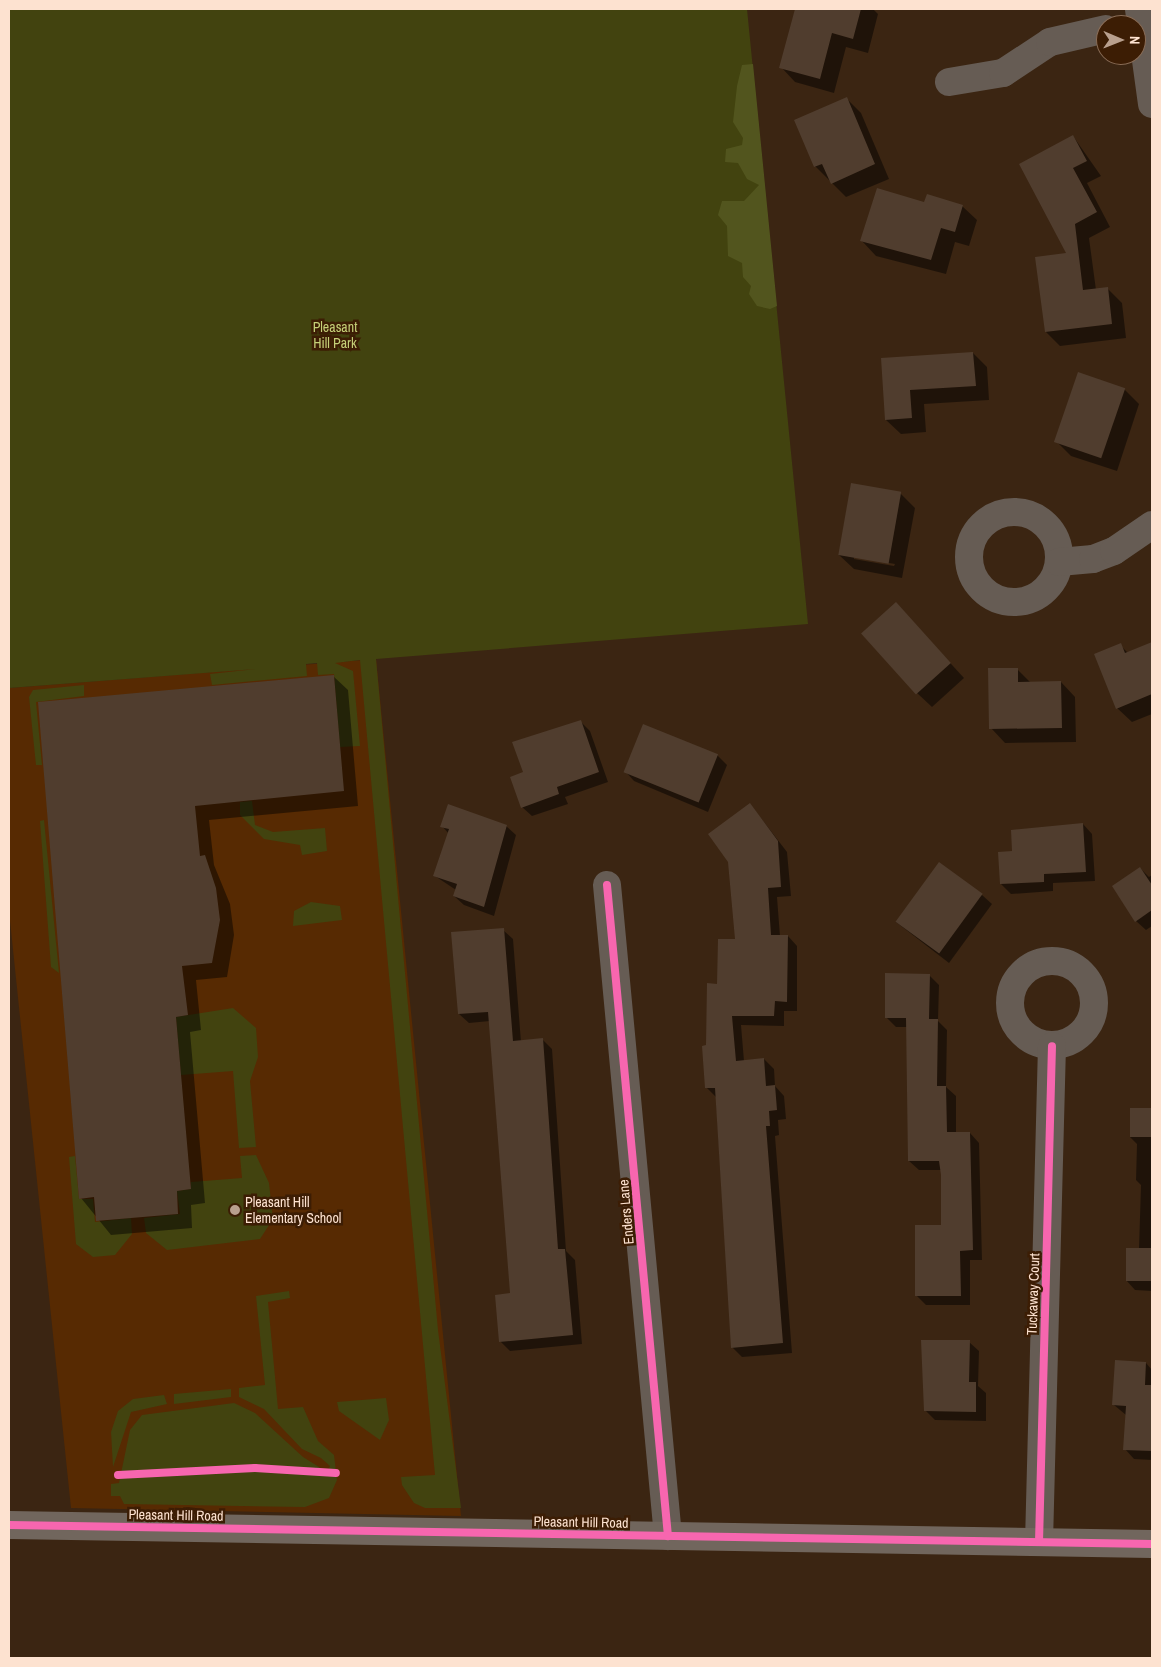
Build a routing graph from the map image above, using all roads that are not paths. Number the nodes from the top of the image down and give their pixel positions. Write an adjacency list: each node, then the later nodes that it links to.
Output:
1 (1096, 31): 3 (street)
2 (1146, 65): 4 (street)
3 (949, 82)
4 (1152, 104)
5 (1152, 525): 6 (street)
6 (1060, 562)
7 (608, 885): 10 (street, Enders Lane)
8 (1052, 1046): 11 (street, Tuckaway Court)
9 (9, 1525): 10 (street, Pleasant Hill Road)
10 (668, 1536): 11 (street, Pleasant Hill Road)
11 (1039, 1542): 12 (street, Pleasant Hill Road)
12 (1152, 1544)

